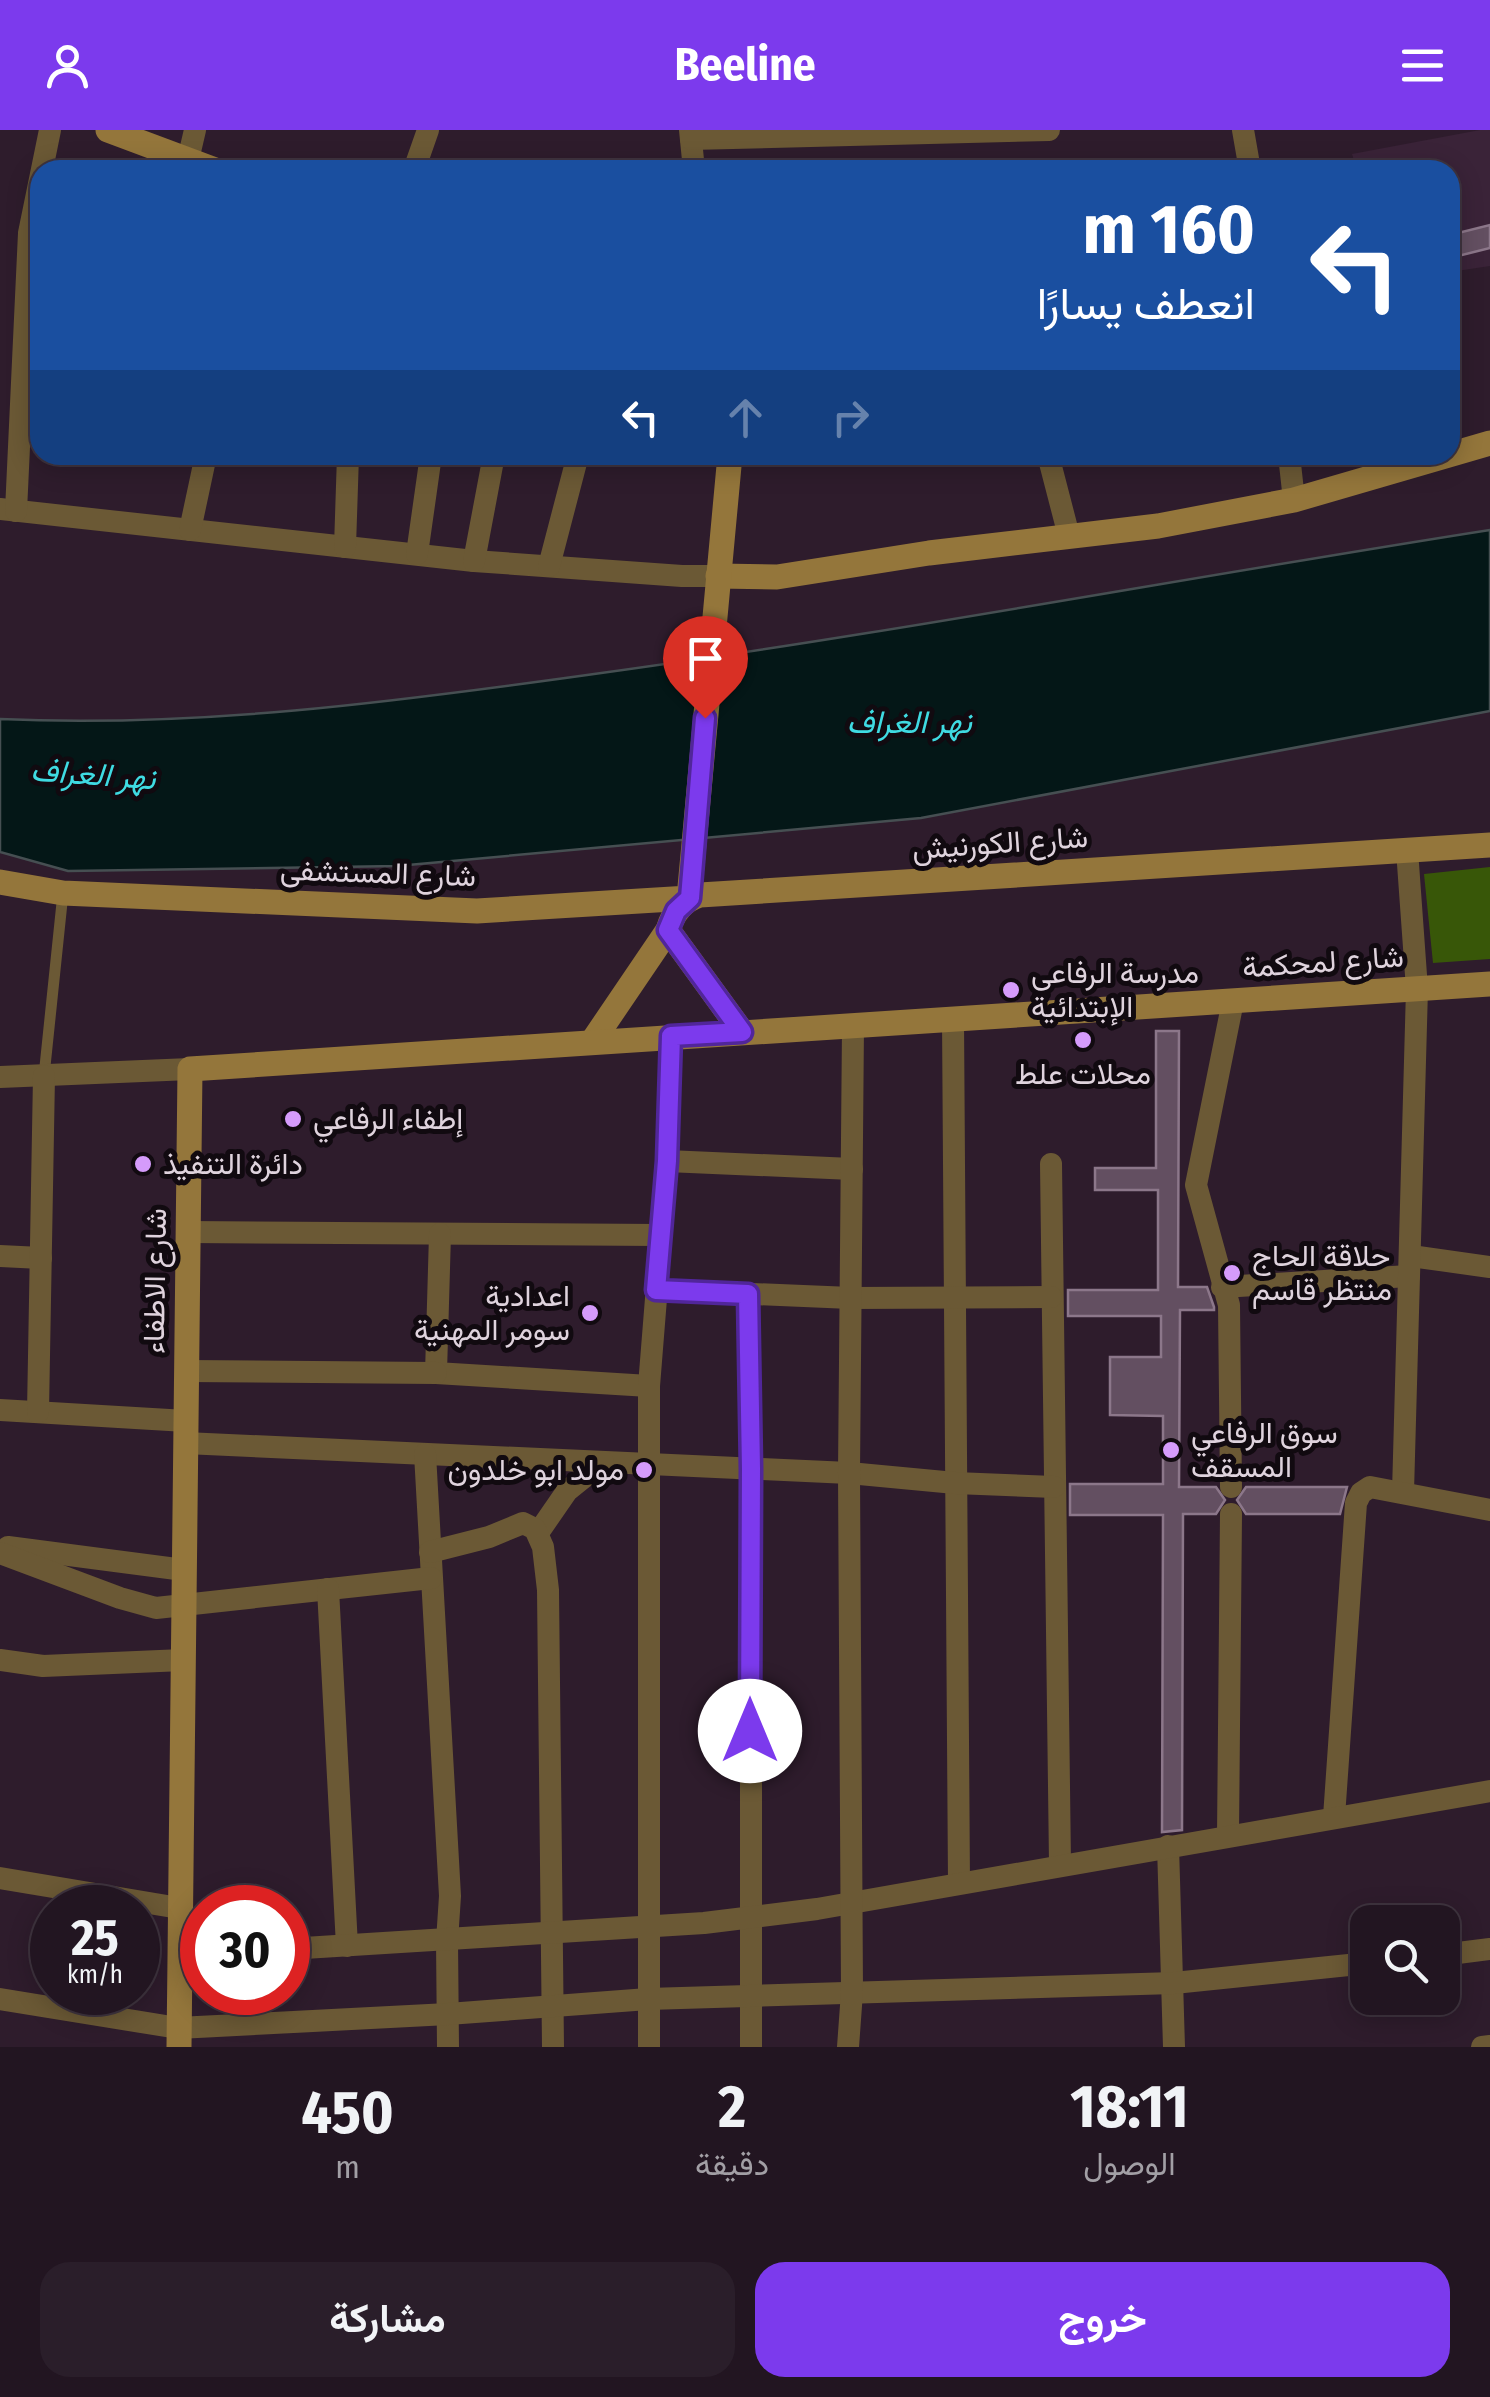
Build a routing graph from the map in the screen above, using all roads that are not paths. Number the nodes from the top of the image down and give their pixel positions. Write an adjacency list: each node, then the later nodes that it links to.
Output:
1 (50, 130): 9 (street)
2 (108, 130): 10 (street)
3 (196, 130): 10 (street)
4 (428, 130): 11 (street)
5 (1049, 130): 7 (street)
6 (1244, 130): 13 (street)
7 (829, 133): 8 (street)
8 (690, 134): 12 (street)
9 (44, 160)
10 (188, 160)
11 (418, 160)
12 (693, 160)
13 (1248, 160)
14 (30, 229): 16 (street)
15 (0, 330): 16 (street)
16 (24, 332): 29 (street)
17 (1487, 441): 18 (street)
18 (1460, 449)
19 (204, 465): 30 (street)
20 (348, 465): 32 (street)
21 (430, 465): 33 (street)
22 (492, 465): 34 (street)
23 (575, 465): 35 (street)
24 (729, 465): 36 (street)
25 (1050, 465): 31 (street)
26 (1290, 465): 28 (street)
27 (1408, 465): 28 (street)
28 (1294, 500): 31 (street)
29 (8, 510): 30 (street)
30 (190, 530): 32 (street)
31 (1068, 536): 36 (street)
32 (345, 547): 33 (street)
33 (417, 554): 34 (street)
34 (474, 561): 35 (street)
35 (549, 566): 36 (street)
36 (718, 576): 41 (street)
37 (1490, 844): 38 (street, شارع الكورنيش)
38 (1407, 850): 41 (street, شارع الكورنيش); 44 (street)
39 (0, 882): 40 (street, شارع المستشفى)
40 (63, 893): 41 (street, شارع المستشفى); 52 (lane)
41 (690, 898): 42 (street)
42 (668, 930): 48 (street); 50 (street)
43 (1490, 984): 44 (street, شارع لمحكمة)
44 (1417, 988): 45 (street, شارع لمحكمة); 62 (street)
45 (1233, 1001): 46 (street, شارع لمحكمة); 64 (street)
46 (953, 1019): 47 (street, شارع لمحكمة); 69 (street)
47 (853, 1026): 48 (street, شارع لمحكمة); 56 (street)
48 (742, 1032): 49 (street)
49 (671, 1036): 50 (street); 54 (street)
50 (592, 1042): 51 (street)
51 (190, 1069): 52 (street); 57 (street, شارع الاطفاء)
52 (44, 1076): 53 (street); 61 (street)
53 (0, 1077)
54 (667, 1161): 56 (street); 59 (street)
55 (1051, 1164): 67 (street)
56 (852, 1169): 68 (street)
57 (188, 1232): 58 (street); 70 (street, شارع الاطفاء)
58 (440, 1234): 59 (street); 71 (street)
59 (659, 1235): 65 (street)
60 (0, 1256): 61 (street)
61 (40, 1258): 74 (street)
62 (1410, 1266): 63 (street); 64 (street); 84 (street)
63 (1490, 1267)
64 (1222, 1287): 83 (street)
65 (656, 1290): 66 (street); 72 (street)
66 (748, 1294): 68 (street); 79 (street)
67 (1052, 1297): 69 (street); 82 (street)
68 (851, 1298): 69 (street); 80 (street)
69 (953, 1298): 81 (street)
70 (186, 1371): 71 (street); 75 (street, شارع الاطفاء)
71 (436, 1373): 72 (street)
72 (649, 1386): 78 (street)
73 (0, 1410): 74 (street)
74 (38, 1412): 75 (street)
75 (186, 1432): 76 (street); 91 (street, شارع الاطفاء)
76 (426, 1454): 77 (street); 89 (street)
77 (603, 1462): 78 (street); 87 (street)
78 (648, 1465): 79 (street); 108 (street)
79 (751, 1469): 80 (street); 107 (street)
80 (849, 1473): 81 (street); 104 (street)
81 (954, 1483): 82 (street); 103 (street)
82 (1054, 1487): 101 (street)
83 (1231, 1487)
84 (1403, 1492): 85 (street); 98 (street)
85 (1490, 1510)
86 (1231, 1514): 99 (street)
87 (538, 1533): 89 (street); 109 (street)
88 (0, 1546): 91 (street)
89 (430, 1552): 92 (street)
90 (0, 1554): 94 (street)
91 (184, 1570): 94 (street, شارع الاطفاء)
92 (432, 1578): 93 (street); 110 (street)
93 (328, 1589): 94 (street); 111 (street)
94 (183, 1604): 96 (street, شارع الاطفاء)
95 (0, 1660): 96 (street)
96 (182, 1660): 105 (street, شارع الاطفاء)
97 (1490, 1791): 98 (street)
98 (1334, 1817): 99 (street)
99 (1228, 1835): 100 (street)
100 (1168, 1846): 101 (street); 116 (street)
101 (1060, 1864): 103 (street)
102 (0, 1878): 105 (street)
103 (958, 1883): 104 (street)
104 (851, 1903): 107 (street); 117 (street)
105 (179, 1908): 106 (street, شارع الاطفاء)
106 (180, 1912)
107 (749, 1918): 108 (street); 118 (street)
108 (649, 1927): 109 (street); 119 (street)
109 (551, 1933): 110 (street); 121 (street)
110 (446, 1940): 111 (street); 122 (street)
111 (347, 1946): 112 (street)
112 (310, 1949)
113 (1490, 1950): 114 (street)
114 (1460, 1953)
115 (1350, 1965): 116 (street)
116 (1174, 1983): 117 (street); 130 (street)
117 (852, 1992): 118 (street); 129 (street)
118 (751, 1995): 119 (street); 128 (street)
119 (648, 1998): 121 (street); 127 (street)
120 (0, 1999): 123 (street)
121 (552, 2004): 122 (street); 126 (street)
122 (448, 2014): 123 (street); 125 (street)
123 (178, 2038)
124 (1490, 2046): 131 (street)
125 (448, 2047)
126 (553, 2047)
127 (648, 2047)
128 (751, 2047)
129 (848, 2047)
130 (1174, 2047)
131 (1482, 2047)

